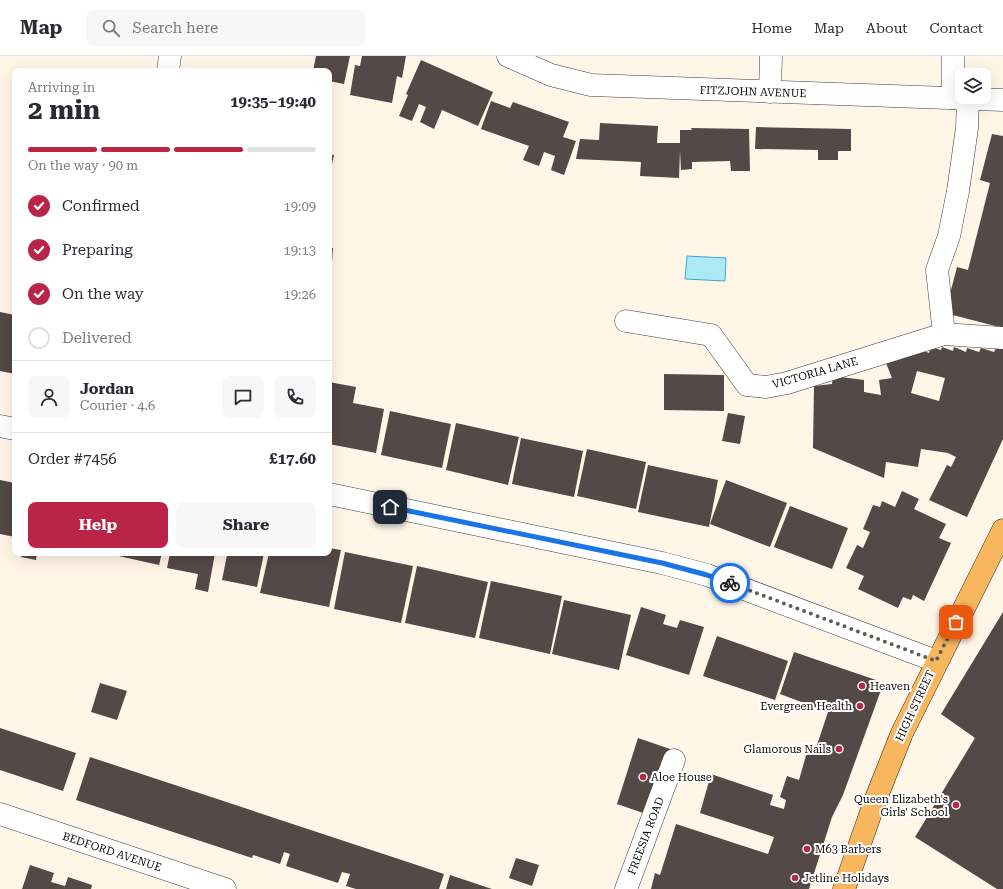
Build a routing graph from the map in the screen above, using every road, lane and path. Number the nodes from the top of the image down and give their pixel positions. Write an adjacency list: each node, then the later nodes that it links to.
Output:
1 (170, 56): 5 (street)
2 (508, 56): 7 (street, FITZJOHN AVENUE)
3 (771, 56): 7 (street)
4 (953, 56): 6 (street)
5 (168, 68)
6 (955, 68)
7 (770, 92): 8 (street, FITZJOHN AVENUE)
8 (955, 98)
9 (991, 99): 10 (street, FITZJOHN AVENUE)
10 (1003, 100)
11 (961, 104): 13 (street)
12 (626, 321): 13 (street, VICTORIA LANE)
13 (944, 334): 14 (street, VICTORIA LANE)
14 (1003, 338)
15 (0, 426): 16 (street)
16 (12, 428)
17 (332, 495): 19 (street)
18 (1003, 530): 19 (main road, HIGH STREET)
19 (936, 661): 24 (main road, HIGH STREET)
20 (674, 760): 23 (street, FREESIA ROAD)
21 (0, 814): 22 (street, BEDFORD AVENUE)
22 (225, 889)
23 (626, 889)
24 (844, 889)

